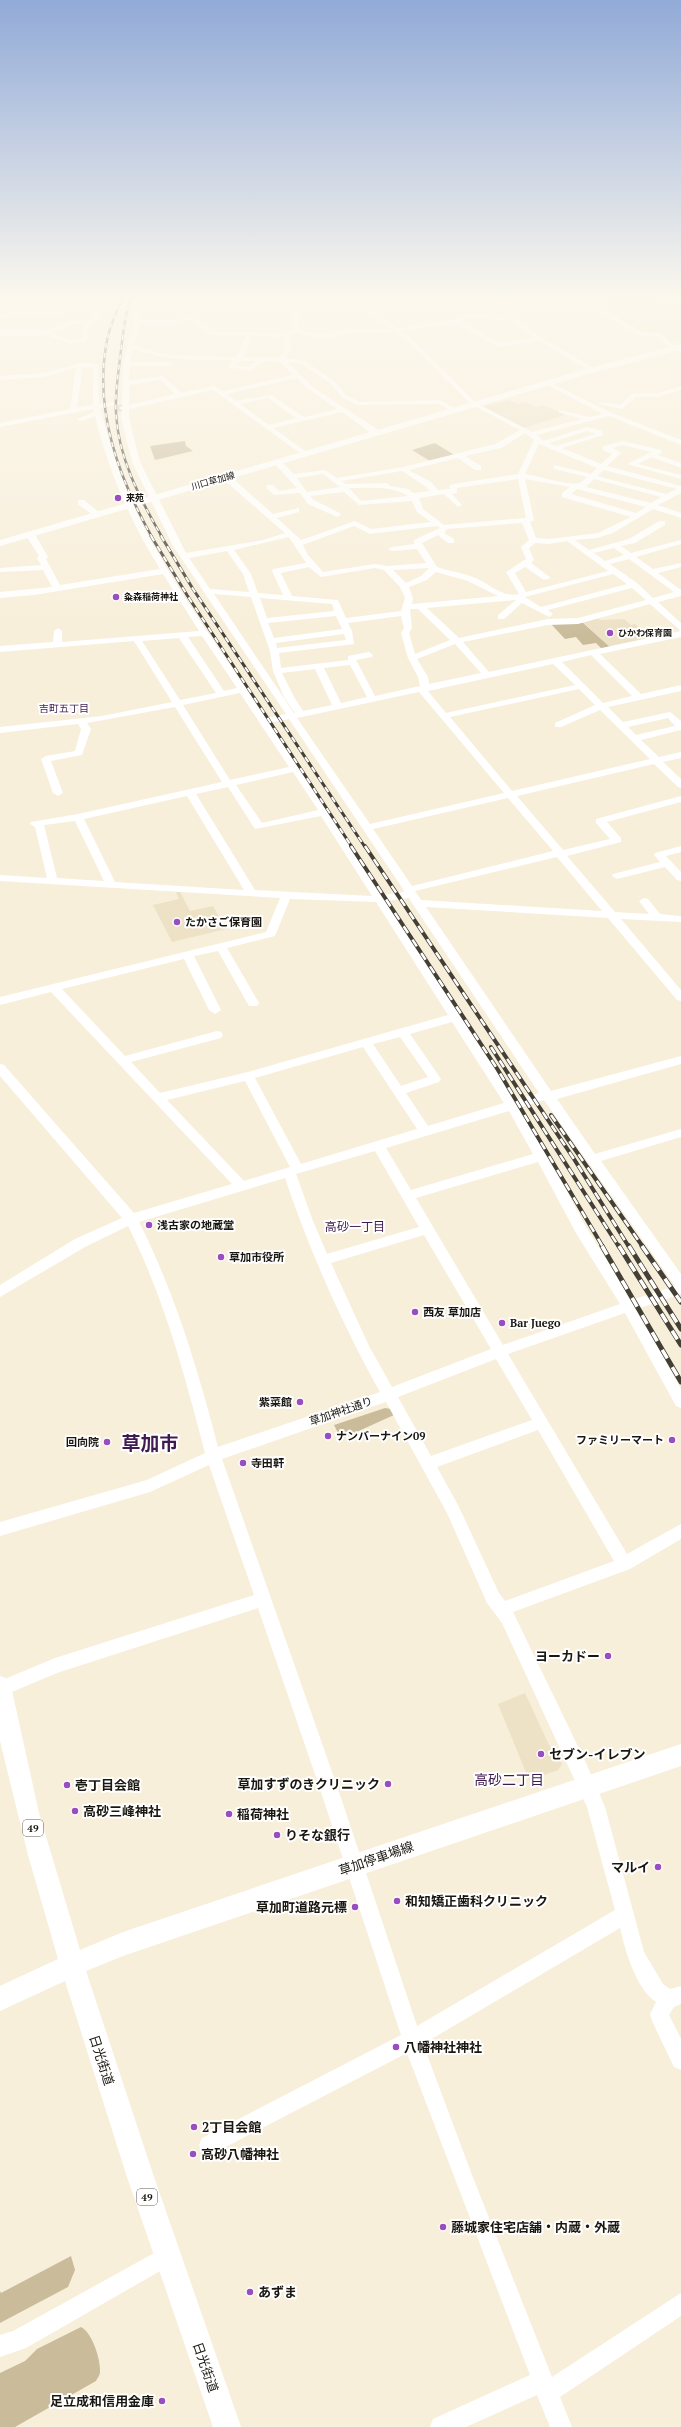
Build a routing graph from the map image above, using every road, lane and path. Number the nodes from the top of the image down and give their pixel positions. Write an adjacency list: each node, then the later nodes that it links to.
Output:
1 (94, 409): 11 (street)
2 (97, 409): 15 (street); 53 (street)
3 (122, 409): 50 (street)
4 (244, 409): 18 (street)
5 (288, 409): 16 (street)
6 (336, 409): 16 (street)
7 (342, 409): 20 (street)
8 (484, 409): 19 (street)
9 (600, 409): 13 (street)
10 (454, 410): 20 (main road, 川口草加線)
11 (74, 411): 17 (street)
12 (561, 412): 14 (street)
13 (610, 414): 14 (street); 22 (street)
14 (590, 419): 19 (street)
15 (81, 420)
16 (302, 420): 18 (street)
17 (0, 426)
18 (268, 427): 24 (street)
19 (528, 432): 21 (street); 26 (street)
20 (376, 433): 24 (main road, 川口草加線)
21 (540, 442): 23 (street); 23 (street); 35 (street)
22 (681, 443)
23 (556, 448): 31 (street)
24 (304, 454): 28 (main road, 川口草加線)
25 (652, 455): 27 (street); 27 (street); 29 (street)
26 (460, 456): 32 (street); 33 (street)
27 (621, 461): 31 (street); 36 (street)
28 (277, 462): 34 (street); 37 (main road, 川口草加線)
29 (681, 466)
30 (557, 467): 38 (street)
31 (602, 467): 38 (street); 45 (street)
32 (478, 468)
33 (403, 469): 39 (street); 47 (street)
34 (292, 476): 39 (street); 46 (street)
35 (521, 476): 42 (street); 48 (street); 62 (street)
36 (680, 476)
37 (226, 477): 50 (main road, 川口草加線); 61 (street)
38 (592, 477): 42 (street); 49 (street)
39 (336, 480): 44 (street)
40 (396, 484): 41 (street)
41 (379, 486): 44 (street); 51 (street)
42 (580, 486): 55 (street); 59 (street)
43 (270, 487): 46 (street)
44 (345, 488): 46 (street); 51 (street)
45 (681, 489): 49 (street)
46 (305, 492): 58 (street)
47 (435, 492): 48 (street); 51 (street)
48 (446, 492): 54 (street)
49 (666, 496): 55 (street)
50 (153, 498): 53 (main road, 川口草加線); 81 (street)
51 (415, 498): 64 (street)
52 (81, 502): 57 (street)
53 (131, 505): 57 (main road, 川口草加線); 93 (street)
54 (458, 505)
55 (654, 506): 59 (street); 60 (street)
56 (296, 510): 61 (street)
57 (97, 514): 65 (main road, 川口草加線)
58 (337, 515)
59 (637, 516): 68 (street)
60 (681, 516)
61 (271, 517): 67 (street)
62 (525, 521): 64 (street); 69 (street)
63 (662, 523): 76 (street)
64 (440, 528): 70 (street); 74 (street); 75 (street)
65 (29, 534): 72 (main road, 川口草加線); 87 (street)
66 (254, 534): 73 (street)
67 (291, 534): 73 (street); 74 (street)
68 (569, 539): 69 (street); 79 (street)
69 (533, 540): 83 (street)
70 (451, 541)
71 (681, 542): 82 (street)
72 (0, 543)
73 (262, 543): 77 (street)
74 (300, 543): 85 (street)
75 (420, 546): 78 (street); 88 (street)
76 (616, 546): 79 (street); 82 (street)
77 (230, 548): 80 (street); 101 (street)
78 (392, 548)
79 (590, 552): 84 (street)
80 (197, 554): 81 (street); 91 (street)
81 (184, 556): 91 (street)
82 (631, 556): 84 (street); 94 (street)
83 (525, 563): 95 (street); 105 (street)
84 (605, 563): 92 (street)
85 (311, 564): 89 (street); 103 (street)
86 (681, 565): 94 (street)
87 (44, 567): 90 (street); 98 (street)
88 (433, 567): 89 (street); 97 (street); 104 (street)
89 (387, 568): 97 (street)
90 (0, 570)
91 (192, 570): 99 (street)
92 (616, 571): 96 (street); 105 (street)
93 (166, 572): 98 (street); 119 (street)
94 (652, 572): 100 (street)
95 (547, 578)
96 (634, 585): 106 (street); 108 (street)
97 (404, 586): 109 (street)
98 (57, 588): 102 (street)
99 (206, 591): 101 (street); 147 (street)
100 (680, 593): 106 (street)
101 (254, 594): 103 (street); 114 (street)
102 (0, 595)
103 (288, 597): 111 (street)
104 (506, 597): 105 (street); 107 (street)
105 (521, 597): 108 (street); 112 (street)
106 (653, 600): 113 (street); 115 (street)
107 (420, 606): 109 (street); 124 (street)
108 (542, 609): 115 (street)
109 (406, 610): 111 (street); 130 (street)
110 (681, 614): 113 (street)
111 (342, 617): 114 (street); 118 (street)
112 (500, 617)
113 (669, 617): 116 (street)
114 (263, 621): 123 (street)
115 (558, 622): 124 (street)
116 (681, 628)
117 (58, 631): 125 (street)
118 (348, 631): 123 (street); 127 (street)
119 (205, 633): 121 (street); 139 (street)
120 (681, 634): 128 (street)
121 (182, 635): 122 (street); 140 (street)
122 (136, 638): 125 (street); 143 (street)
123 (270, 641): 127 (street)
124 (458, 641): 130 (street); 135 (street)
125 (56, 645): 126 (street)
126 (0, 649)
127 (274, 651): 134 (street)
128 (594, 653): 131 (street); 141 (street)
129 (369, 655): 132 (street)
130 (412, 658): 138 (street)
131 (556, 661): 135 (street); 136 (street)
132 (353, 662): 133 (street); 142 (street)
133 (318, 666): 134 (street); 145 (street)
134 (277, 671): 146 (street)
135 (487, 675): 138 (street)
136 (581, 686): 144 (street); 148 (street)
137 (681, 688): 141 (street)
138 (423, 689): 142 (street); 148 (street)
139 (243, 690): 140 (street); 149 (street)
140 (222, 695): 143 (street)
141 (639, 698): 144 (street)
142 (372, 700): 145 (street)
143 (176, 704): 150 (street); 159 (street)
144 (601, 706): 151 (street); 152 (street)
145 (338, 707): 146 (street)
146 (301, 714): 147 (street)
147 (290, 715): 149 (street); 167 (street)
148 (443, 716): 163 (street)
149 (262, 721): 158 (street)
150 (81, 722): 154 (street); 162 (street)
151 (558, 724)
152 (620, 726): 153 (street); 155 (street)
153 (681, 727): 155 (street)
154 (0, 730)
155 (633, 739): 157 (street)
156 (681, 755): 157 (street)
157 (655, 761): 160 (street); 163 (street)
158 (294, 769): 159 (street); 165 (street)
159 (229, 783): 161 (street); 165 (street)
160 (681, 785)
161 (190, 792): 166 (street); 176 (street)
162 (58, 793)
163 (510, 794): 167 (street); 169 (street)
164 (681, 799): 169 (street)
165 (324, 812): 180 (street)
166 (78, 817): 174 (street); 175 (street)
167 (366, 828): 178 (street)
168 (681, 849): 170 (street)
169 (560, 854): 178 (street); 181 (street)
170 (667, 863): 171 (street); 173 (street)
171 (617, 876)
172 (0, 878): 174 (street)
173 (681, 878)
174 (53, 882): 175 (street)
175 (111, 886): 176 (street)
176 (249, 894): 177 (street)
177 (286, 896): 180 (street); 184 (street)
178 (413, 897): 180 (street); 181 (street); 200 (street)
179 (644, 901): 182 (street)
180 (381, 903): 191 (street)
181 (611, 914): 182 (street); 187 (street)
182 (655, 918): 183 (street)
183 (681, 919)
184 (221, 947): 185 (street); 189 (street)
185 (188, 955): 186 (street); 190 (street)
186 (54, 988): 188 (street); 195 (street)
187 (681, 997)
188 (0, 1001)
189 (252, 1003)
190 (215, 1010)
191 (455, 1018): 192 (street); 202 (street)
192 (403, 1032): 194 (street); 199 (street)
193 (217, 1035): 195 (street)
194 (366, 1043): 198 (street); 199 (street)
195 (122, 1060): 201 (street)
196 (681, 1060): 200 (street)
197 (0, 1068): 211 (street)
198 (248, 1076): 201 (street); 208 (street)
199 (397, 1092): 203 (street)
200 (547, 1095): 202 (street); 207 (street)
201 (158, 1098): 209 (street)
202 (513, 1106): 203 (street); 206 (street)
203 (425, 1132): 205 (street)
204 (681, 1133): 207 (street)
205 (378, 1145): 208 (street); 210 (street)
206 (542, 1156): 210 (street); 217 (street)
207 (593, 1160): 214 (street)
208 (293, 1170): 209 (street); 213 (street)
209 (241, 1186): 211 (street)
210 (408, 1196): 212 (street)
211 (131, 1219): 216 (street); 222 (street)
212 (428, 1229): 213 (street); 218 (street)
213 (323, 1260): 219 (street)
214 (681, 1284)
215 (681, 1289): 217 (street, 草加神社通り)
216 (0, 1292)
217 (629, 1307): 218 (street, 草加神社通り); 220 (street)
218 (498, 1351): 219 (street, 草加神社通り); 221 (street)
219 (389, 1395): 222 (street, 草加神社通り); 223 (street)
220 (681, 1402)
221 (541, 1423): 223 (street); 226 (street)
222 (213, 1455): 224 (street, 草加神社通り); 227 (street)
223 (429, 1463): 228 (street)
224 (0, 1529)
225 (681, 1531): 226 (street)
226 (624, 1564): 228 (street)
227 (263, 1599): 230 (street); 233 (street)
228 (503, 1609): 232 (street)
229 (0, 1686): 230 (main road, 日光街道 / 49)
230 (0, 1689): 235 (main road, 日光街道 / 49)
231 (681, 1755): 232 (main road, 草加停車場線)
232 (588, 1786): 233 (main road, 草加停車場線); 234 (street)
233 (353, 1866): 235 (main road, 草加停車場線); 238 (street)
234 (624, 1915): 236 (street); 238 (street)
235 (72, 1965): 237 (main road, 草加停車場線); 241 (main road, 日光街道 / 49)
236 (674, 1997): 239 (street)
237 (0, 1999)
238 (412, 2040): 240 (street); 244 (street)
239 (681, 2060)
240 (209, 2145)
241 (167, 2256): 243 (street); 245 (main road, 日光街道 / 49)
242 (681, 2304): 244 (street)
243 (0, 2346)
244 (545, 2387): 246 (street); 247 (street)
245 (227, 2427)
246 (441, 2427)
247 (561, 2427)

